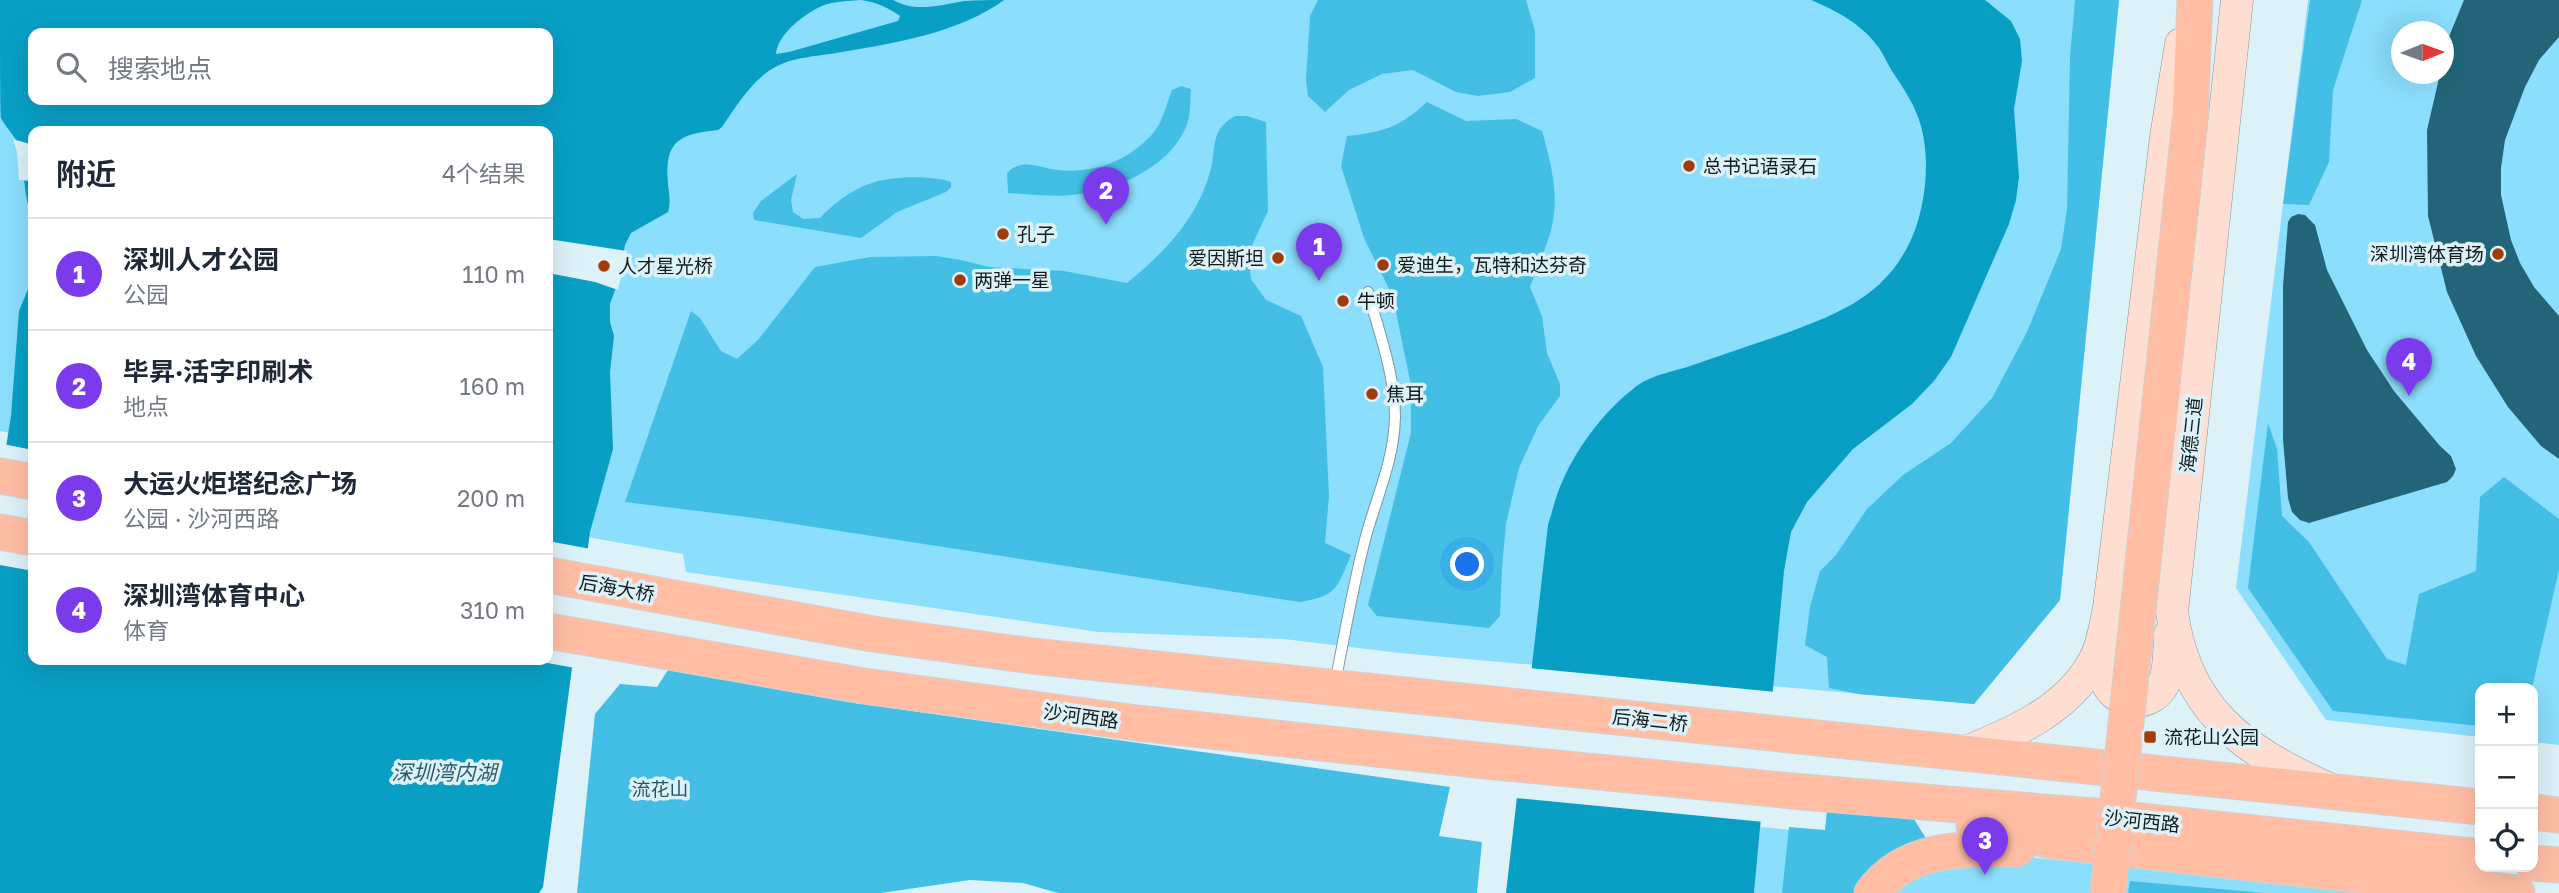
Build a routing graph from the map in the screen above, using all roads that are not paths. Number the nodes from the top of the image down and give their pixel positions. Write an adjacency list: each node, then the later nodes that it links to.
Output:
1 (2189, 0): 12 (main road)
2 (2195, 0): 4 (main road)
3 (2237, 0): 5 (main road, 海德三道)
4 (2194, 51): 5 (main road); 27 (main road, bridge)
5 (2231, 55): 13 (main road, 海德三道)
6 (1368, 292): 15 (lane)
7 (0, 476): 8 (main road)
8 (28, 481)
9 (0, 532): 10 (main road)
10 (28, 537)
11 (553, 576): 15 (main road, 后海大桥)
12 (2109, 608): 13 (main road); 16 (main road)
13 (2172, 612): 18 (main road, 海德三道)
14 (553, 632): 17 (main road, 沙河西路)
15 (1334, 689): 16 (main road, 后海二桥)
16 (1961, 754): 18 (main road)
17 (1803, 792): 22 (main road); 23 (main road, 沙河西路)
18 (2338, 793): 19 (main road)
19 (2475, 807)
20 (2538, 813): 21 (main road)
21 (2559, 815)
22 (2107, 847): 26 (main road); 28 (main road)
23 (2475, 856)
24 (2538, 863): 25 (main road)
25 (2559, 865)
26 (1872, 893)
27 (2108, 893)
28 (2517, 893)

